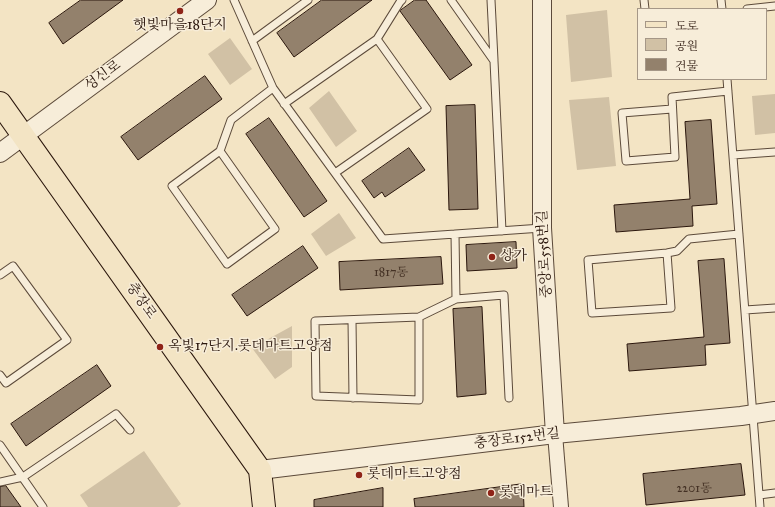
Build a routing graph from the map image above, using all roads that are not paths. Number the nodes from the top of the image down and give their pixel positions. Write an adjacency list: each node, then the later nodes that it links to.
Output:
1 (207, 0): 19 (street, 성신로)
2 (234, 0): 11 (lane)
3 (308, 0): 11 (lane)
4 (451, 0): 12 (lane)
5 (491, 0): 12 (lane)
6 (542, 0): 25 (street, 중앙로558번길)
7 (400, 1): 10 (lane)
8 (775, 6): 9 (lane)
9 (756, 8)
10 (376, 39): 17 (lane); 24 (lane)
11 (252, 41): 14 (lane)
12 (494, 61): 26 (lane)
13 (727, 80): 15 (lane)
14 (273, 88): 17 (lane); 20 (lane)
15 (728, 91): 18 (lane); 23 (lane)
16 (0, 102): 19 (main road, 충장로)
17 (284, 104): 24 (lane)
18 (672, 109): 18 (lane)
19 (24, 136): 22 (street, 성신로); 44 (main road, 충장로)
20 (220, 151): 20 (lane)
21 (775, 152): 23 (lane)
22 (0, 153)
23 (733, 155): 28 (lane)
24 (335, 173): 27 (lane)
25 (542, 228): 26 (lane); 42 (street, 중앙로558번길)
26 (502, 231): 27 (lane)
27 (455, 234): 31 (lane)
28 (739, 234): 29 (lane); 33 (lane)
29 (667, 253): 29 (lane)
30 (0, 275): 36 (lane)
31 (456, 299): 34 (lane); 38 (lane)
32 (775, 308): 33 (lane)
33 (745, 310): 40 (lane)
34 (419, 317): 35 (lane); 37 (lane)
35 (352, 320): 37 (lane); 37 (lane)
36 (0, 375)
37 (353, 398)
38 (509, 398)
39 (775, 412): 40 (street, 충장로152번길)
40 (753, 414): 42 (street, 충장로152번길); 48 (lane)
41 (130, 430): 45 (lane)
42 (555, 434): 44 (street, 충장로152번길); 51 (street, 중앙로558번길)
43 (0, 445): 45 (lane)
44 (260, 470): 50 (main road, 충장로)
45 (23, 477): 46 (lane); 49 (lane)
46 (0, 482)
47 (775, 493): 48 (lane)
48 (759, 495): 52 (lane)
49 (43, 507)
50 (264, 507)
51 (561, 507)
52 (760, 507)

